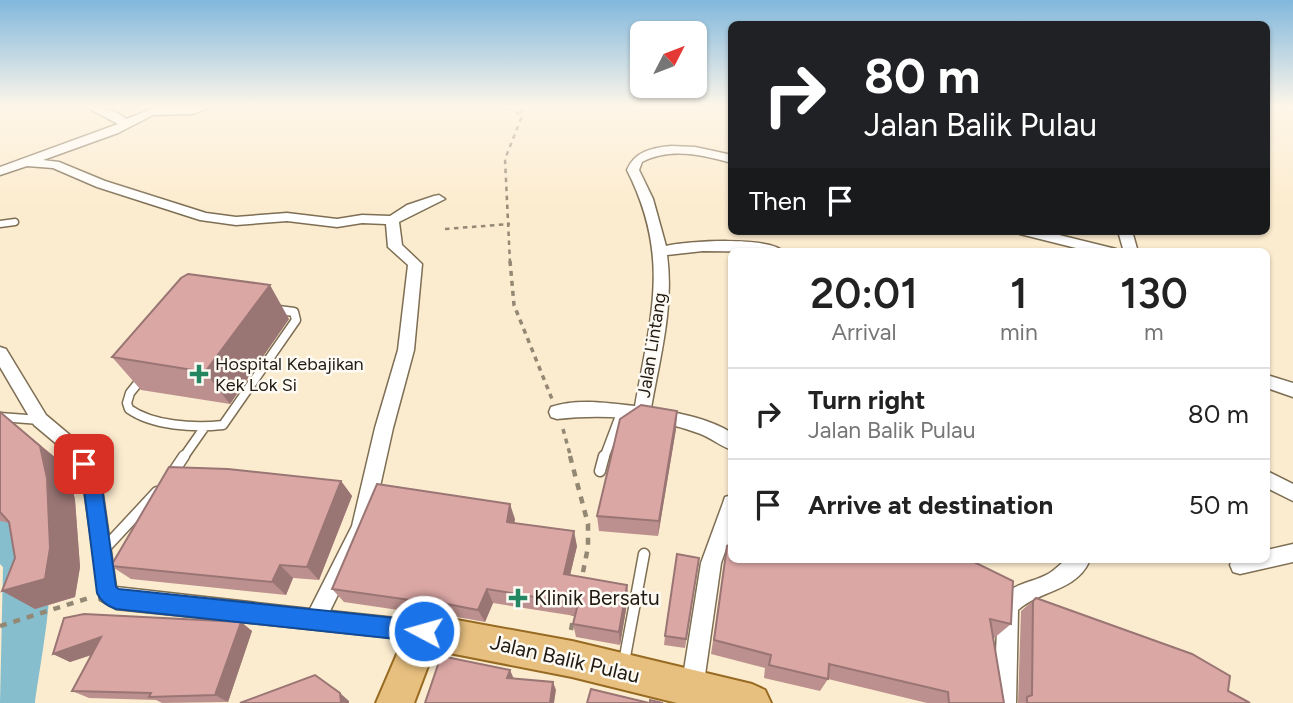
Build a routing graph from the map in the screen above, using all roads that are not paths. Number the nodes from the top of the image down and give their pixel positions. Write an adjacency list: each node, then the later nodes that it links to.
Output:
1 (84, 140): 3 (street)
2 (728, 158): 12 (street, Jalan Lintang)
3 (25, 162): 4 (street); 6 (street)
4 (0, 171)
5 (439, 199): 6 (street)
6 (392, 220): 36 (street)
7 (15, 222): 8 (lane)
8 (0, 224)
9 (1041, 235): 11 (street)
10 (758, 248): 12 (street)
11 (1095, 248)
12 (659, 252): 17 (street, Jalan Lintang)
13 (0, 353): 20 (street)
14 (1270, 382): 15 (street)
15 (1293, 390)
16 (557, 412): 18 (street)
17 (642, 412): 18 (street); 22 (street, Jalan Lintang)
18 (621, 413): 23 (lane)
19 (0, 417): 20 (lane)
20 (40, 420): 29 (street)
21 (204, 428): 21 (lane); 24 (lane)
22 (728, 439)
23 (600, 471)
24 (169, 478)
25 (1270, 481): 27 (street)
26 (162, 488): 29 (lane)
27 (1293, 493)
28 (728, 514): 39 (street)
29 (100, 553): 36 (street, Jalan Balik Pulau)
30 (1293, 553): 32 (street)
31 (644, 554): 38 (lane)
32 (1270, 558)
33 (1078, 563): 42 (street)
34 (1249, 563): 35 (street)
35 (1240, 565)
36 (315, 620): 37 (street, Jalan Balik Pulau)
37 (424, 631): 38 (main road, Jalan Balik Pulau); 40 (main road)
38 (622, 672): 39 (main road, Jalan Balik Pulau)
39 (692, 689): 41 (main road, Jalan Balik Pulau)
40 (395, 703)
41 (752, 703)
42 (1005, 703)

